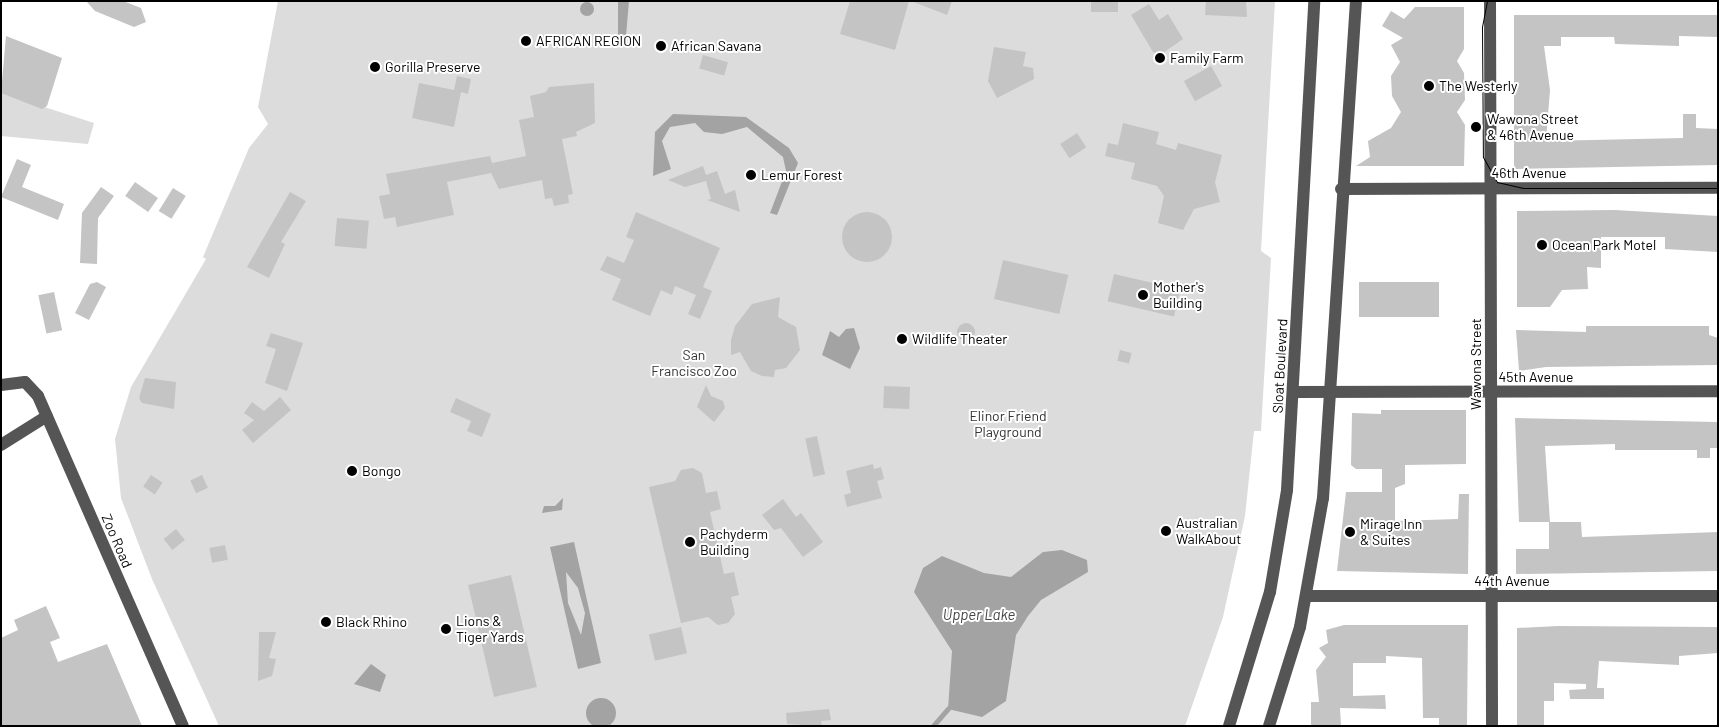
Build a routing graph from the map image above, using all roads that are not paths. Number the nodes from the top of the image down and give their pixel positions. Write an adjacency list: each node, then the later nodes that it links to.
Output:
1 (1314, 1): 9 (street, Sloat Boulevard)
2 (1356, 1): 6 (street)
3 (1490, 1): 4 (street, Wawona Street)
4 (1490, 188): 5 (street, 46th Avenue); 6 (street, 46th Avenue); 11 (street, Wawona Street)
5 (1718, 188)
6 (1341, 189): 10 (street)
7 (1, 385): 12 (street, Zoo Road)
8 (1718, 391): 11 (street, 45th Avenue)
9 (1294, 392): 10 (street, 45th Avenue); 18 (street, Sloat Boulevard)
10 (1330, 392): 11 (street, 45th Avenue); 14 (street)
11 (1491, 392): 15 (street, Wawona Street)
12 (47, 416): 13 (street); 17 (street, Zoo Road)
13 (1, 445)
14 (1307, 596): 15 (street, 44th Avenue); 19 (street)
15 (1492, 596): 16 (street, 44th Avenue); 20 (street, Wawona Street)
16 (1718, 596)
17 (183, 726)
18 (1229, 726)
19 (1269, 726)
20 (1492, 726)

